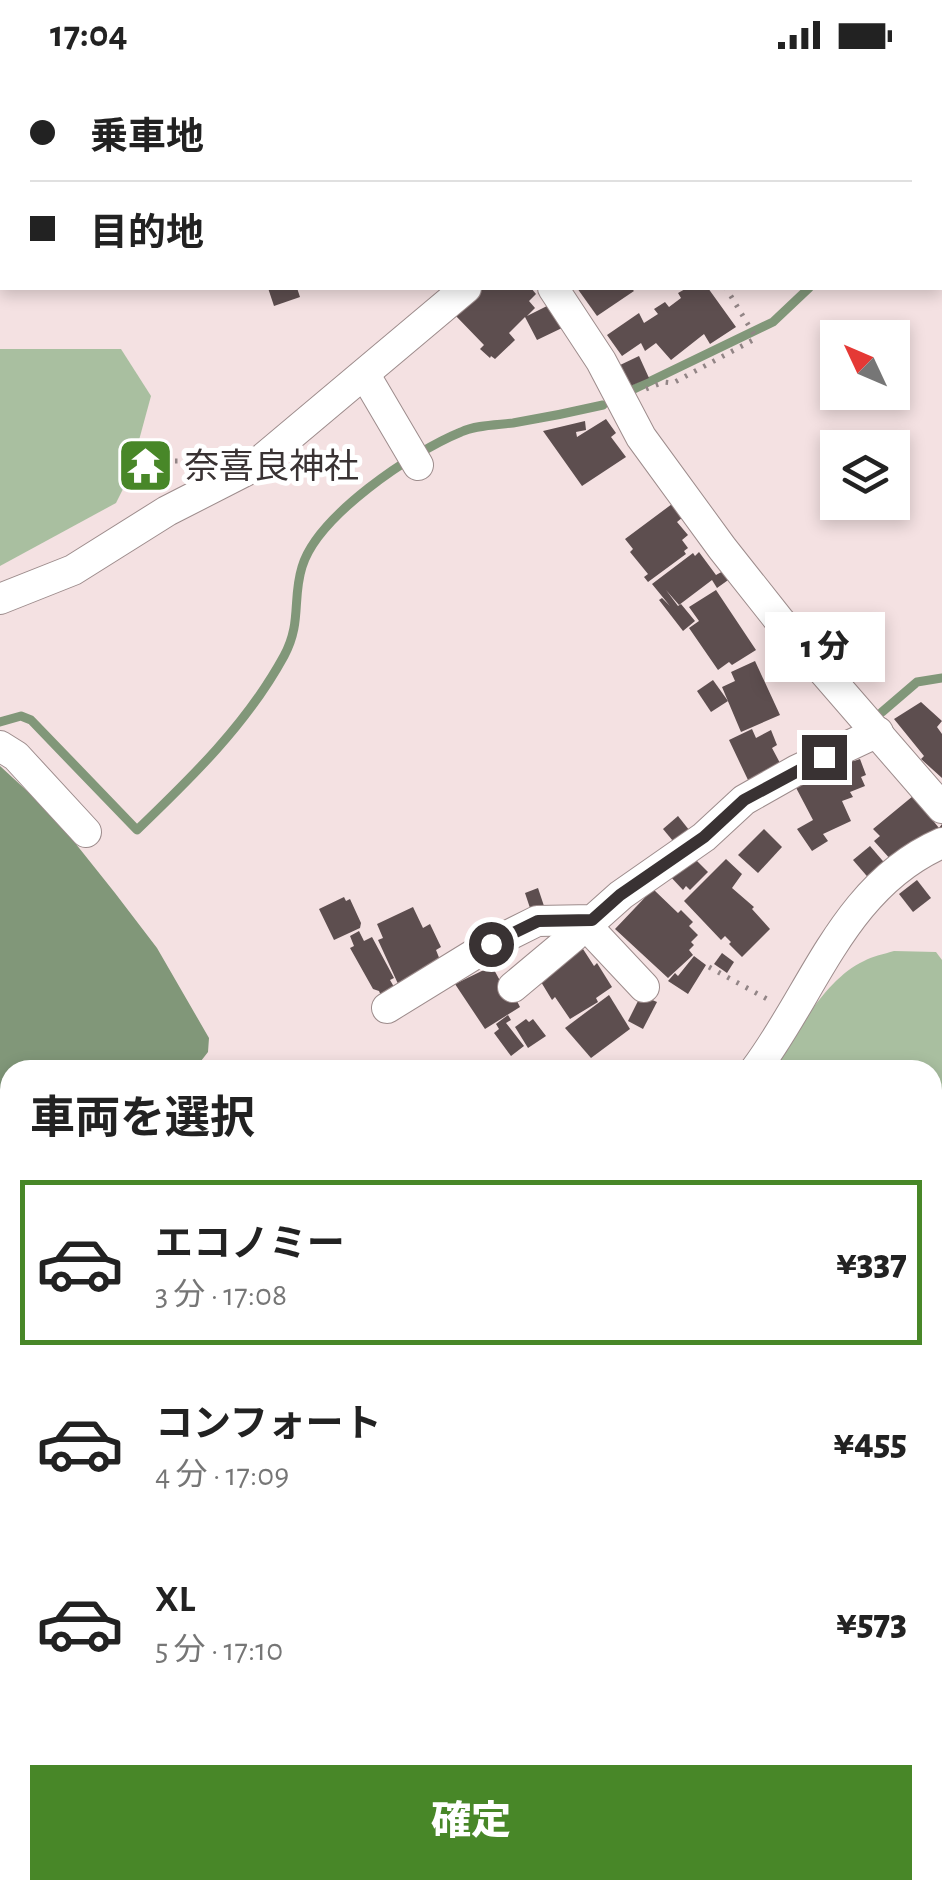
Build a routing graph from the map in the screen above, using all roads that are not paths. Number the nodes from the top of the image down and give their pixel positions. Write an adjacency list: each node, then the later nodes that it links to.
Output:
1 (464, 290): 3 (street)
2 (554, 290): 6 (street)
3 (364, 374): 4 (street); 5 (street)
4 (418, 465)
5 (0, 598)
6 (878, 732): 8 (street); 11 (street)
7 (0, 746): 9 (street)
8 (942, 808)
9 (86, 832)
10 (942, 843): 15 (street)
11 (582, 921): 12 (street); 13 (street); 14 (street)
12 (513, 986)
13 (644, 987)
14 (387, 1008)
15 (761, 1060)

